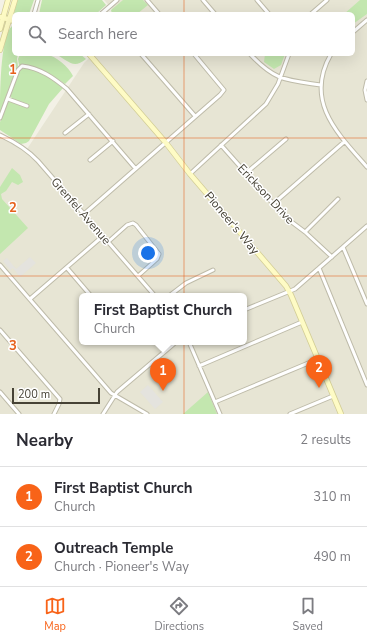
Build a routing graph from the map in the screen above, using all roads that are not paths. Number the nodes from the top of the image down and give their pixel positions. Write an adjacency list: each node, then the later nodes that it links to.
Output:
1 (8, 0): 16 (main road)
2 (15, 0): 9 (main road)
3 (38, 0): 10 (street)
4 (117, 0): 11 (street)
5 (147, 0): 12 (street)
6 (203, 0): 13 (street)
7 (257, 0): 14 (street)
8 (327, 0): 15 (street)
9 (13, 12)
10 (35, 12)
11 (105, 12)
12 (157, 12)
13 (213, 12)
14 (267, 12)
15 (313, 12)
16 (2, 17): 17 (main road); 19 (main road)
17 (12, 20): 21 (main road)
18 (367, 20): 20 (street)
19 (0, 29)
20 (355, 30)
21 (0, 50)
22 (90, 56): 42 (main road, Pioneer's Way)
23 (143, 56): 35 (street)
24 (196, 56): 35 (street)
25 (252, 56): 28 (street)
26 (289, 56): 28 (street)
27 (330, 56): 30 (street)
28 (280, 77): 30 (street); 43 (street)
29 (367, 81): 32 (street)
30 (321, 85): 41 (street)
31 (8, 99): 33 (street); 34 (street); 36 (street)
32 (367, 100)
33 (27, 106)
34 (89, 114): 37 (street); 40 (street)
35 (195, 116): 42 (street)
36 (0, 118)
37 (66, 133)
38 (0, 135): 51 (street, Grenfel Avenue)
39 (286, 140): 47 (street)
40 (113, 141): 44 (street); 46 (street)
41 (344, 142): 45 (street); 50 (street)
42 (166, 143): 46 (street); 48 (main road, Pioneer's Way)
43 (221, 145): 47 (street, Erickson Drive); 48 (street)
44 (90, 160)
45 (367, 167)
46 (135, 168): 51 (street)
47 (246, 173): 50 (street, Erickson Drive)
48 (190, 174): 63 (main road, Pioneer's Way)
49 (338, 199): 53 (street)
50 (273, 204): 53 (street, Erickson Drive)
51 (84, 214): 54 (street, Grenfel Avenue)
52 (367, 226): 56 (street)
53 (305, 232): 57 (street, Erickson Drive)
54 (103, 236): 55 (street, Grenfel Avenue); 59 (street)
55 (108, 242): 62 (street, Grenfel Avenue); 62 (street)
56 (343, 247): 57 (street); 68 (street)
57 (332, 257): 60 (street)
58 (0, 265): 67 (street)
59 (67, 268): 64 (street); 67 (street)
60 (319, 268): 63 (street); 76 (street)
61 (213, 270): 66 (street)
62 (138, 276): 65 (street, Grenfel Avenue)
63 (289, 291): 69 (street); 70 (main road, Pioneer's Way)
64 (88, 293)
65 (152, 293)
66 (173, 293)
67 (30, 300): 78 (street)
68 (367, 304)
69 (247, 309)
70 (302, 322): 74 (main road, Pioneer's Way); 75 (street)
71 (0, 330): 83 (street)
72 (172, 345): 78 (street)
73 (190, 345): 75 (street)
74 (318, 359): 79 (main road, Pioneer's Way); 80 (street)
75 (199, 366): 80 (street)
76 (367, 385)
77 (0, 392): 81 (street)
78 (115, 395): 82 (street); 84 (street)
79 (333, 396): 86 (street); 87 (main road, Pioneer's Way)
80 (215, 402): 85 (street)
81 (18, 413)
82 (144, 413)
83 (54, 414)
84 (103, 414)
85 (220, 414)
86 (290, 414)
87 (341, 414)

